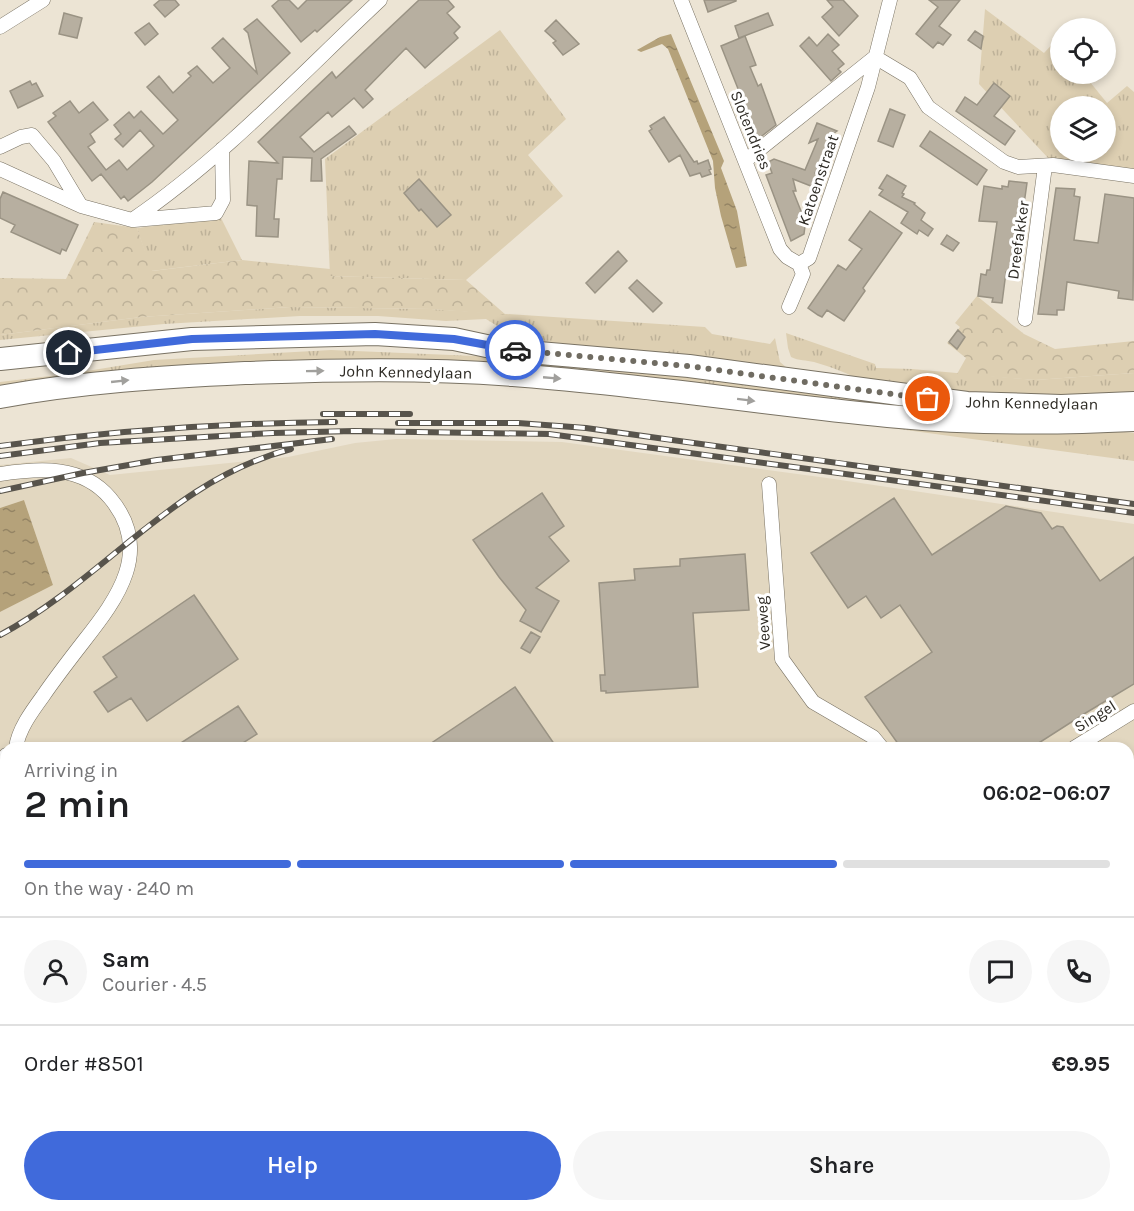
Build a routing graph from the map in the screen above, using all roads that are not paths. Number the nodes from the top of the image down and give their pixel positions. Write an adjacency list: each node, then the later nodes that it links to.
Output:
1 (43, 0): 5 (street)
2 (380, 0): 8 (street)
3 (681, 0): 9 (street, Slotendries)
4 (890, 0): 6 (street, Katoenstraat)
5 (0, 27)
6 (875, 57): 9 (street); 10 (street); 15 (street, Katoenstraat)
7 (0, 147): 13 (street)
8 (222, 149): 14 (street); 14 (street)
9 (746, 161): 15 (street, Slotendries)
10 (1045, 166): 12 (street); 17 (street, Dreefakker)
11 (0, 169): 13 (street)
12 (1134, 176)
13 (81, 206): 14 (street)
14 (132, 220)
15 (799, 264): 16 (street, Katoenstraat)
16 (789, 307)
17 (1025, 318)
18 (0, 359): 20 (highway, John Kennedylaan)
19 (0, 397): 21 (highway, John Kennedylaan, one-way to 21)
20 (1134, 403)
21 (1134, 420)
22 (0, 474): 25 (street)
23 (769, 484): 26 (street, Veeweg)
24 (1134, 711): 27 (street, Singel)
25 (16, 742)
26 (877, 742)
27 (1084, 742)

